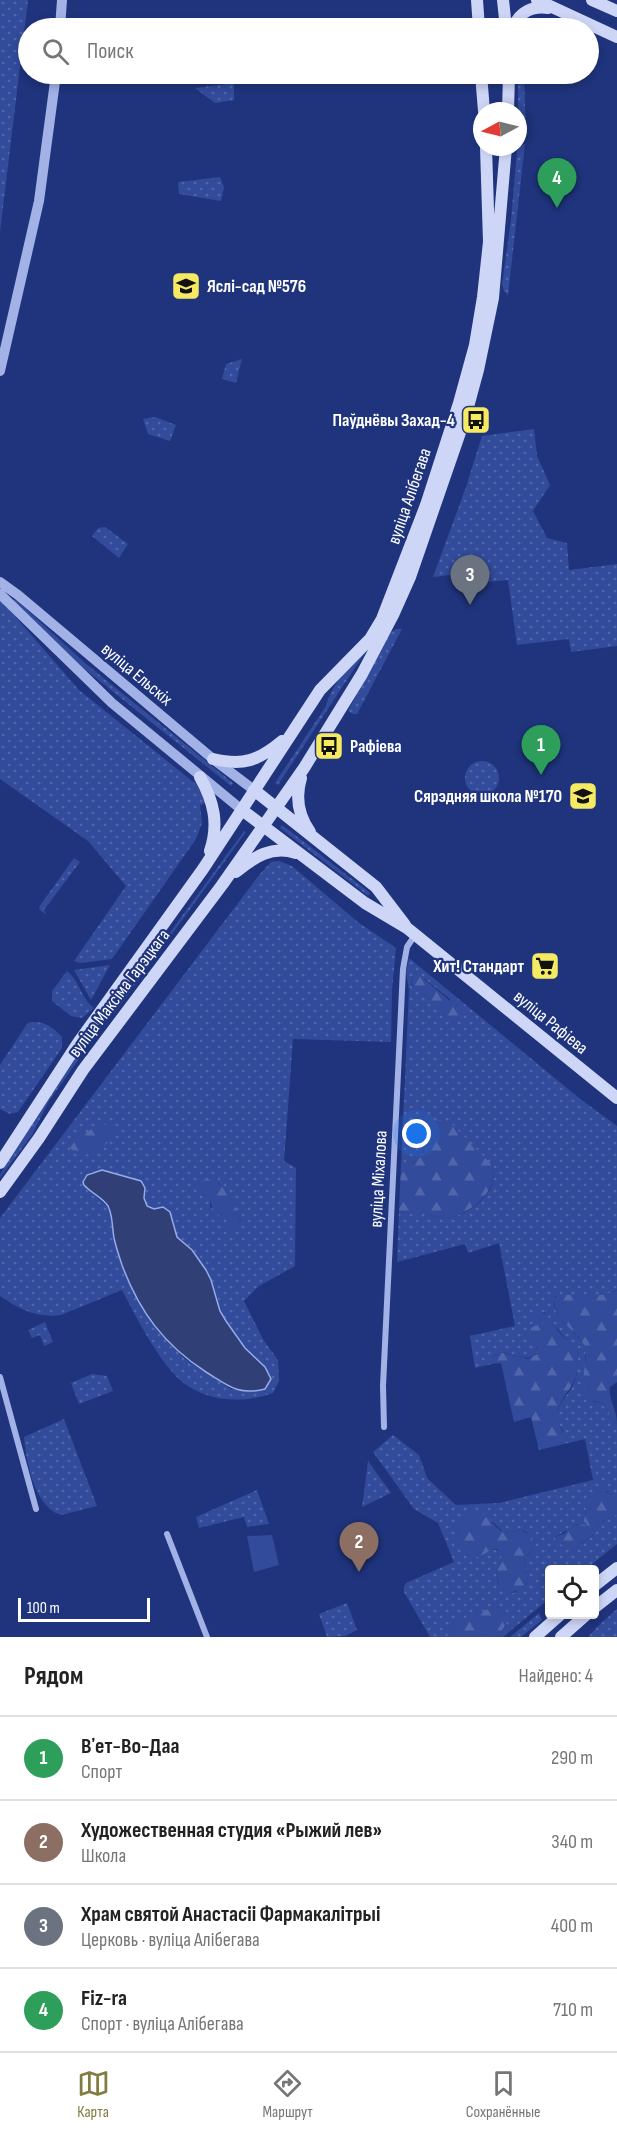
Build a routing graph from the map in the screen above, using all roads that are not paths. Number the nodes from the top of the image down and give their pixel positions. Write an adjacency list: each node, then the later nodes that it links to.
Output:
1 (62, 0): 8 (street)
2 (477, 0): 9 (main road)
3 (503, 0): 10 (main road)
4 (537, 0): 6 (main road)
5 (592, 0): 7 (main road)
6 (558, 10): 11 (main road); 12 (main road)
7 (617, 11)
8 (61, 18)
9 (478, 18)
10 (505, 18)
11 (520, 18)
12 (575, 18)
13 (599, 29): 14 (main road)
14 (617, 37)
15 (55, 84): 22 (street)
16 (483, 84): 18 (main road)
17 (509, 84): 19 (main road)
18 (484, 102)
19 (508, 102)
20 (486, 156): 25 (main road, вуліца Алібегава)
21 (505, 156): 27 (main road, вуліца Алібегава)
22 (0, 371)
23 (0, 582): 26 (street, вуліца Ельскіх)
24 (0, 594): 28 (street, вуліца Ельскіх)
25 (292, 733): 26 (main road); 29 (main road, вуліца Алібегава)
26 (213, 759): 29 (street, вуліца Ельскіх)
27 (303, 768): 31 (main road, вуліца Алібегава); 32 (main road)
28 (200, 777): 30 (street, вуліца Ельскіх); 34 (main road)
29 (254, 790): 30 (main road, вуліца Алібегава); 31 (main road, вуліца Рафіева)
30 (242, 810): 31 (main road, вуліца Рафіева); 34 (main road, вуліца Максіма Гарэцкага)
31 (270, 817): 32 (main road, вуліца Рафіева); 33 (main road, вуліца Рафіева); 35 (main road, вуліца Максіма Гарэцкага)
32 (317, 841): 36 (main road, вуліца Рафіева)
33 (303, 856): 35 (main road); 36 (main road, вуліца Рафіева)
34 (203, 870): 37 (main road, вуліца Максіма Гарэцкага)
35 (222, 885): 38 (main road, вуліца Максіма Гарэцкага)
36 (411, 932): 39 (main road, вуліца Рафіева); 43 (street, вуліца Міхалова)
37 (86, 1033): 38 (main road); 40 (main road, вуліца Максіма Гарэцкага)
38 (103, 1045): 41 (main road, вуліца Максіма Гарэцкага)
39 (617, 1098)
40 (0, 1163)
41 (0, 1192)
42 (0, 1377): 44 (street)
43 (384, 1427)
44 (36, 1509)
45 (167, 1534): 52 (street)
46 (617, 1568): 47 (main road)
47 (599, 1582)
48 (617, 1590): 49 (main road)
49 (599, 1604)
50 (555, 1619): 53 (main road)
51 (581, 1619): 54 (main road)
52 (207, 1637)
53 (535, 1637)
54 (561, 1637)

